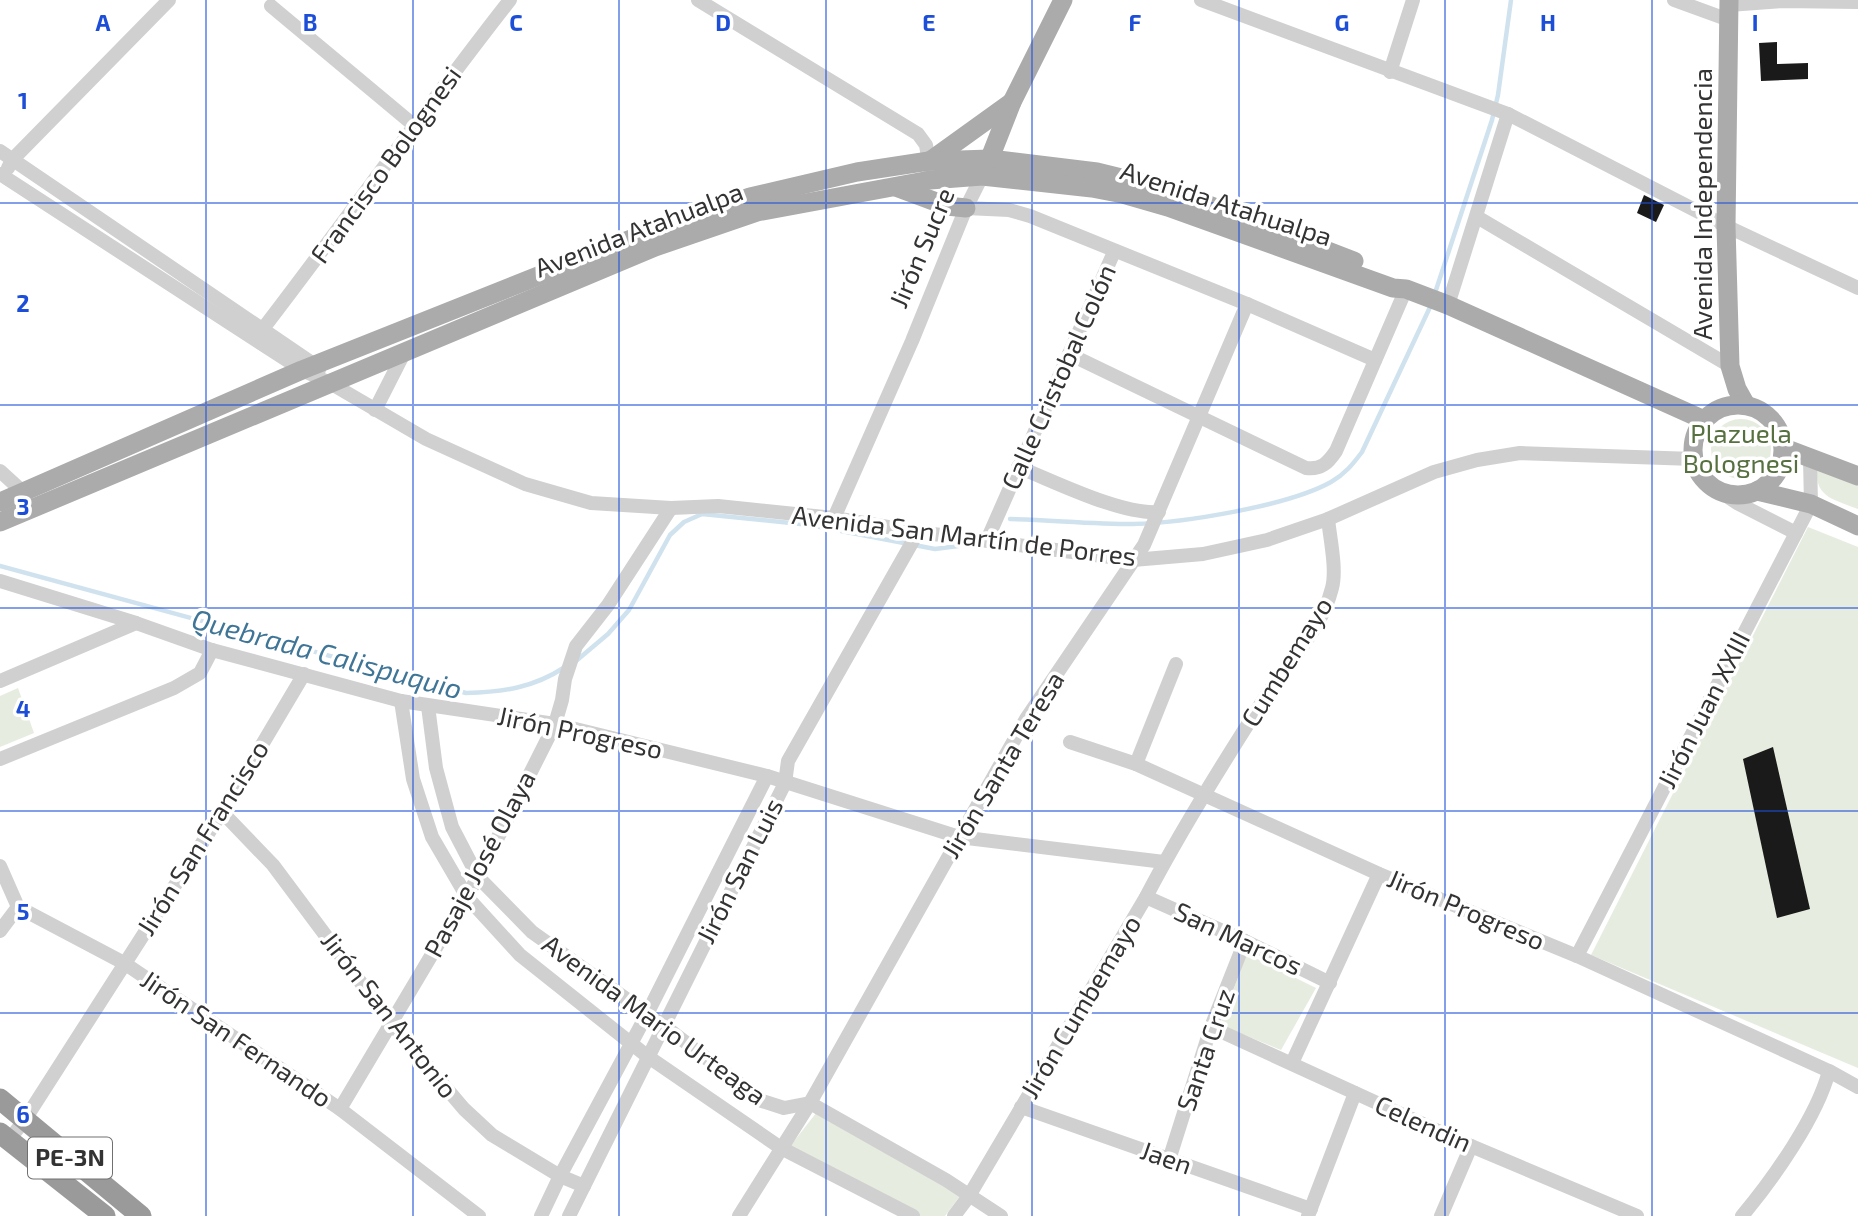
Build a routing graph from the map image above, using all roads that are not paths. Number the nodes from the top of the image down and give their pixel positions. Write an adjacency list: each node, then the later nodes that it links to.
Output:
1 (169, 0): 16 (street)
2 (510, 0): 15 (street, Francisco Bolognesi)
3 (698, 0): 18 (street)
4 (1063, 0): 13 (main road, Jirón Sucre)
5 (1201, 0): 12 (street)
6 (1413, 0): 12 (street)
7 (1674, 0): 11 (street)
8 (1782, 1): 9 (street); 11 (street)
9 (1858, 2)
10 (271, 6): 15 (street)
11 (1729, 8): 23 (main road, Avenida Independencia)
12 (1390, 72): 14 (street)
13 (1012, 102): 17 (main road, Jirón Sucre); 18 (main road)
14 (1506, 114): 22 (street); 23 (street)
15 (415, 127): 29 (street, Francisco Bolognesi)
16 (6, 155): 19 (street); 29 (street, Avenida San Martín de Porres)
17 (986, 167): 18 (main road, Avenida Atahualpa); 21 (street, Jirón Sucre); 26 (main road, Avenida Atahualpa)
18 (930, 170): 20 (main road, Avenida Atahualpa); 34 (main road, Avenida Atahualpa)
19 (1, 177): 34 (street, Avenida San Martín de Porres)
20 (895, 187): 21 (main road); 30 (main road, Avenida Atahualpa)
21 (966, 208): 24 (street); 53 (street, Jirón Sucre)
22 (1477, 217): 27 (street); 33 (street)
23 (1726, 226): 25 (street); 33 (main road, Avenida Independencia)
24 (1114, 252): 28 (street); 31 (street, Calle Cristobal Colón)
25 (1858, 288)
26 (1406, 289): 27 (main road, Avenida Atahualpa); 32 (street)
27 (1439, 301): 39 (main road, Avenida Atahualpa)
28 (1247, 304): 32 (street); 38 (street, Jirón Santa Teresa)
29 (262, 330): 34 (street, Avenida San Martín de Porres)
30 (404, 354): 35 (main road, Avenida Atahualpa); 37 (street)
31 (1069, 355): 38 (street); 43 (street, Calle Cristobal Colón)
32 (1376, 360): 38 (street)
33 (1730, 366): 36 (main road, Avenida Independencia)
34 (308, 368): 35 (street, Avenida San Martín de Porres); 48 (main road, Avenida Atahualpa)
35 (330, 383): 37 (street, Avenida San Martín de Porres); 48 (main road, Avenida Atahualpa)
36 (1746, 405): 39 (main road); 40 (main road)
37 (375, 410): 51 (street, Avenida San Martín de Porres)
38 (1198, 416): 52 (street, Jirón Santa Teresa)
39 (1704, 420): 41 (main road)
40 (1784, 448): 42 (main road); 47 (main road)
41 (1694, 459): 46 (main road); 54 (street, Avenida San Martín de Porres)
42 (1810, 459): 45 (main road); 50 (street, Jirón Juan XXIII)
43 (1018, 467): 52 (street); 59 (street, Calle Cristobal Colón)
44 (0, 471): 48 (street)
45 (1858, 476)
46 (1710, 485): 47 (main road); 57 (street)
47 (1757, 491): 50 (main road)
48 (26, 501): 49 (main road, Avenida Atahualpa); 55 (main road, Avenida Atahualpa)
49 (0, 502)
50 (1811, 504): 56 (main road); 57 (street, Jirón Juan XXIII)
51 (671, 509): 53 (street, Avenida San Martín de Porres); 69 (street, Pasaje José Olaya)
52 (1159, 512): 60 (street, Jirón Santa Teresa)
53 (834, 518): 58 (street, Avenida San Martín de Porres)
54 (1328, 519): 60 (street, Avenida San Martín de Porres); 75 (street, Cumbemayo)
55 (0, 522)
56 (1858, 526)
57 (1796, 533): 87 (street, Jirón Juan XXIII)
58 (917, 535): 59 (street, Avenida San Martín de Porres); 74 (street, Jirón San Luis)
59 (987, 540): 60 (street, Avenida San Martín de Porres)
60 (1133, 560): 77 (street, Jirón Santa Teresa)
61 (0, 581): 62 (street, Jirón Progreso)
62 (136, 623): 63 (street, Jirón Progreso); 66 (street)
63 (212, 650): 65 (street, Jirón Progreso); 71 (street)
64 (1176, 664): 72 (street)
65 (304, 674): 67 (street, Jirón Progreso); 76 (street, Jirón San Francisco)
66 (0, 681)
67 (401, 701): 68 (street, Jirón Progreso); 82 (street, Avenida Mario Urteaga)
68 (428, 706): 69 (street, Jirón Progreso); 81 (street, Avenida Mario Urteaga)
69 (555, 723): 73 (street, Jirón Progreso); 81 (street, Pasaje José Olaya)
70 (1070, 742): 72 (street, Jirón Progreso)
71 (0, 759)
72 (1136, 764): 75 (street, Jirón Progreso)
73 (767, 776): 74 (street, Jirón Progreso); 90 (street, Jirón San Luis)
74 (785, 783): 77 (street, Jirón Progreso); 92 (street, Jirón San Luis)
75 (1205, 796): 78 (street, Jirón Cumbemayo); 80 (street, Jirón Progreso)
76 (222, 812): 88 (street, Jirón San Francisco); 91 (street, Jirón San Antonio)
77 (959, 837): 78 (street, Jirón Progreso); 101 (street, Jirón Santa Teresa)
78 (1164, 862): 83 (street, Jirón Cumbemayo)
79 (0, 866): 84 (street)
80 (1379, 874): 87 (street, Jirón Progreso); 89 (street)
81 (478, 877): 82 (street, Pasaje José Olaya); 90 (street, Avenida Mario Urteaga)
82 (467, 897): 91 (street, Pasaje José Olaya); 94 (street, Avenida Mario Urteaga)
83 (1146, 897): 86 (street, San Marcos); 102 (street, Jirón Cumbemayo)
84 (18, 906): 85 (street); 88 (street, Jirón San Fernando)
85 (0, 931)
86 (1245, 941): 89 (street, San Marcos); 93 (street, Santa Cruz)
87 (1577, 956): 97 (street, Jirón Progreso)
88 (124, 963): 103 (street, Jirón San Fernando); 104 (street, Jirón San Francisco)
89 (1330, 983): 96 (street)
90 (647, 1014): 92 (street, Avenida Mario Urteaga); 94 (street, Jirón San Luis)
91 (391, 1023): 103 (street, Pasaje José Olaya); 109 (street, Jirón San Antonio)
92 (663, 1025): 95 (street, Jirón San Luis); 101 (street, Avenida Mario Urteaga)
93 (1211, 1027): 96 (street, Celendin); 108 (street, Santa Cruz)
94 (630, 1042): 95 (street, Avenida Mario Urteaga); 109 (street, Jirón San Luis)
95 (647, 1056): 107 (street, Avenida Mario Urteaga); 110 (street, Jirón San Luis)
96 (1292, 1063): 99 (street, Celendin)
97 (1829, 1071): 98 (street, Jirón Progreso); 124 (street)
98 (1858, 1087)
99 (1355, 1093): 106 (street, Celendin); 112 (street)
100 (0, 1099): 104 (highway, PE-3N)
101 (810, 1103): 107 (street, Jirón Santa Teresa); 111 (street)
102 (1021, 1107): 108 (street, Jaen); 111 (street, Jirón Cumbemayo)
103 (340, 1109): 115 (street, Jirón San Fernando)
104 (24, 1121): 105 (street, Jirón San Francisco); 114 (highway, PE-3N)
105 (4, 1137): 113 (highway, PE-3N)
106 (1471, 1146): 122 (street); 123 (street, Celendin)
107 (781, 1148): 118 (street, Jirón Santa Teresa); 119 (street, Avenida Mario Urteaga)
108 (1169, 1160): 112 (street, Jaen)
109 (560, 1176): 110 (street, Jirón San Antonio); 116 (street, Jirón San Luis)
110 (584, 1186): 117 (street, Jirón San Luis)
111 (969, 1196): 120 (street, Jirón Cumbemayo); 121 (street)
112 (1310, 1213)
113 (105, 1216)
114 (141, 1216)
115 (479, 1216)
116 (541, 1216)
117 (569, 1216)
118 (739, 1216)
119 (913, 1216)
120 (954, 1216)
121 (1001, 1216)
122 (1441, 1216)
123 (1637, 1216)
124 (1742, 1216)

